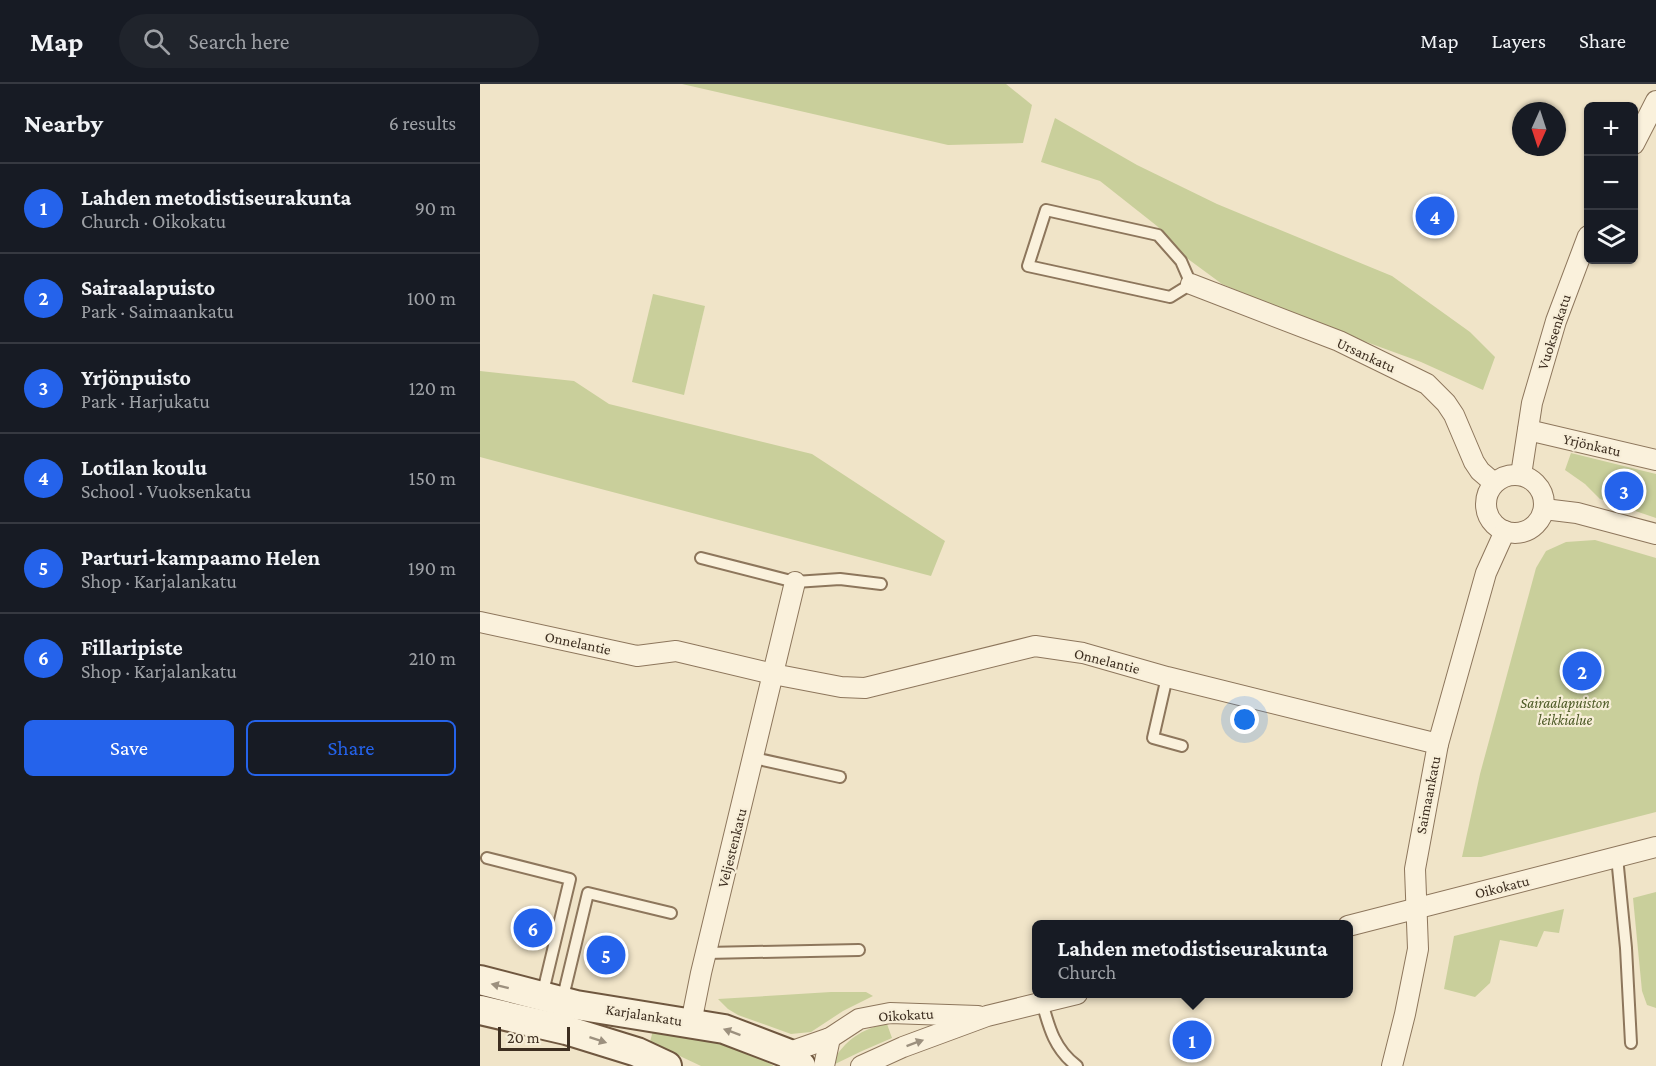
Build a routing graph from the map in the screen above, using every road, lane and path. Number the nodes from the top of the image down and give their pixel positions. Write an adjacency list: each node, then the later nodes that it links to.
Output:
1 (1656, 101): 2 (street)
2 (1638, 136)
3 (1584, 247): 5 (street, Vuoksenkatu)
4 (1191, 284): 4 (lane); 8 (street, Ursankatu)
5 (1528, 430): 6 (street, Yrjönkatu); 7 (street)
6 (1656, 460)
7 (1521, 475): 8 (street); 9 (street)
8 (1494, 483): 10 (street)
9 (1544, 509): 10 (street); 11 (street)
10 (1505, 531): 18 (street, Saimaankatu)
11 (1656, 534)
12 (701, 558): 13 (lane)
13 (795, 582): 14 (lane); 16 (street, Veljestenkatu)
14 (881, 584)
15 (480, 622): 16 (street, Onnelantie)
16 (773, 674): 17 (street, Onnelantie); 20 (street, Veljestenkatu)
17 (1167, 677): 18 (street, Onnelantie); 19 (lane)
18 (1438, 744): 25 (street, Saimaankatu)
19 (1182, 746)
20 (754, 758): 21 (lane); 29 (street, Veljestenkatu)
21 (840, 777)
22 (1656, 847): 23 (street, Oikokatu)
23 (1617, 857): 25 (street, Oikokatu); 38 (lane)
24 (487, 858): 32 (lane)
25 (1416, 909): 27 (street, Oikokatu); 44 (street, Saimaankatu)
26 (672, 913): 32 (lane)
27 (1353, 925)
28 (860, 950): 29 (lane)
29 (706, 953): 36 (street, Veljestenkatu)
30 (480, 980): 32 (main road, Karjalankatu, one-way to 30)
31 (1058, 998): 33 (street, Oikokatu)
32 (552, 999): 36 (main road, Karjalankatu)
33 (1042, 1002): 35 (street, Oikokatu); 43 (lane)
34 (480, 1010): 40 (main road, one-way to 40)
35 (987, 1016): 37 (street, Oikokatu); 42 (street, Oikokatu, one-way to 35)
36 (692, 1023): 39 (main road, Karjalankatu, one-way to 36)
37 (830, 1038): 39 (street, Oikokatu); 41 (street)
38 (1631, 1043)
39 (794, 1059)
40 (667, 1066)
41 (824, 1066)
42 (861, 1066)
43 (1077, 1066)
44 (1392, 1066)

